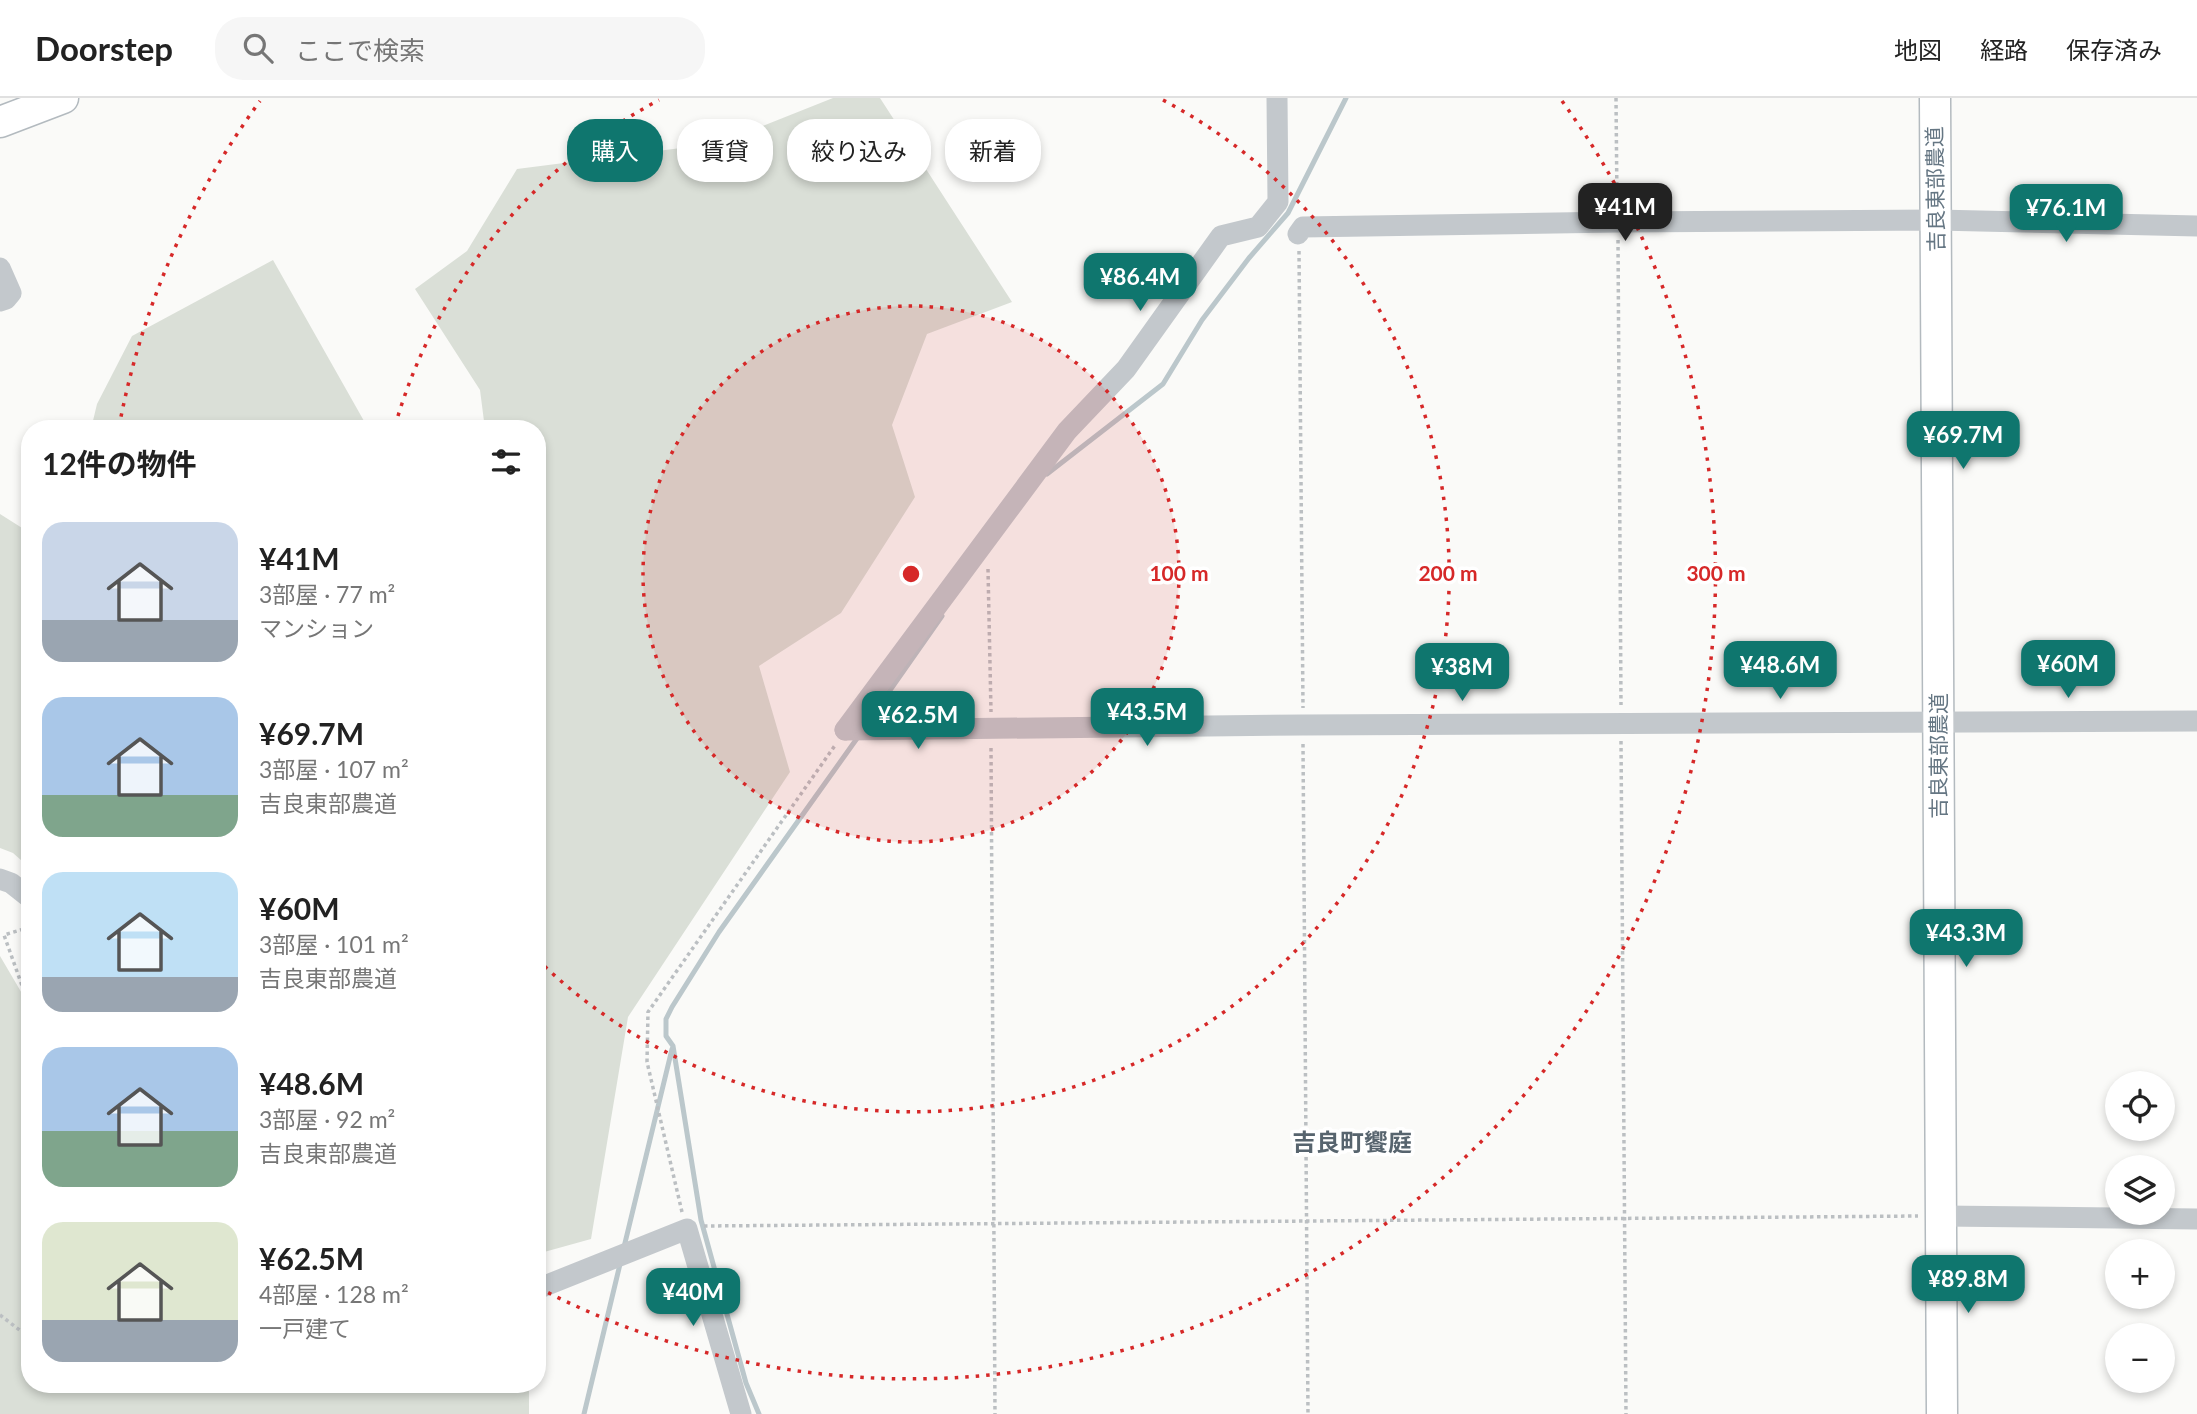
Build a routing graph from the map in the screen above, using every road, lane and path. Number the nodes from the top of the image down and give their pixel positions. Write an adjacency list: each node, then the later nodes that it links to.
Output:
1 (63, 98): 5 (street)
2 (1277, 98): 12 (street)
3 (1616, 98): 7 (path)
4 (1935, 98): 6 (street, 吉良東部農道)
5 (0, 122)
6 (1937, 220): 7 (street); 8 (street); 14 (street, 吉良東部農道)
7 (1618, 222): 9 (street); 15 (path)
8 (2197, 226)
9 (1298, 234): 16 (path)
10 (0, 268): 11 (street)
11 (0, 302)
12 (988, 536): 17 (path); 18 (street)
13 (2197, 721): 14 (street)
14 (1939, 722): 15 (street); 23 (street, 吉良東部農道)
15 (1621, 723): 16 (street); 24 (path)
16 (1303, 725): 17 (street); 26 (path)
17 (991, 729): 18 (street); 27 (path)
18 (845, 730): 28 (path)
19 (0, 879): 20 (street)
20 (21, 891)
21 (21, 929): 22 (path)
22 (21, 982)
23 (1942, 1216): 24 (path); 25 (street); 36 (street, 吉良東部農道)
24 (1626, 1219): 26 (path); 35 (path)
25 (2197, 1219)
26 (1307, 1222): 27 (path); 34 (path)
27 (993, 1223): 28 (path); 33 (path)
28 (687, 1229): 29 (street); 32 (street)
29 (546, 1285)
30 (0, 1315): 31 (path)
31 (21, 1331)
32 (741, 1414)
33 (995, 1414)
34 (1308, 1414)
35 (1626, 1414)
36 (1942, 1414)

